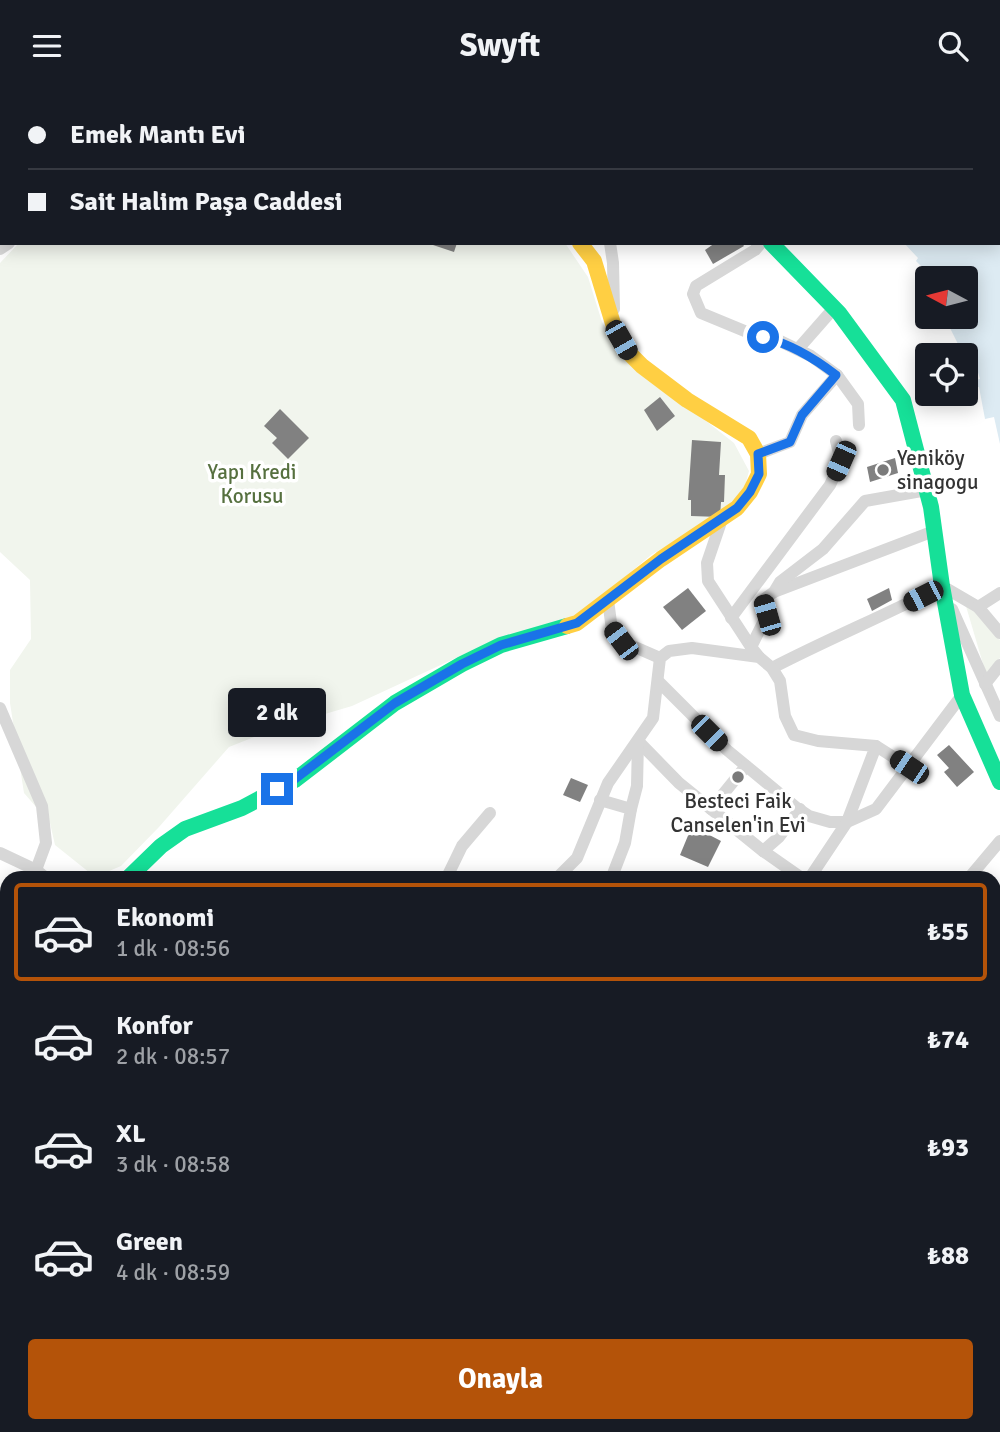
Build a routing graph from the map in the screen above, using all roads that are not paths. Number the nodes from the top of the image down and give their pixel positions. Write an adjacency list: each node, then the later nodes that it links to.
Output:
1 (582, 245): 6 (street)
2 (610, 245): 6 (street)
3 (759, 245): 7 (street)
4 (773, 245): 5 (street)
5 (834, 308): 7 (street); 12 (street)
6 (614, 327): 11 (street)
7 (797, 349): 8 (street)
8 (836, 375): 9 (street); 11 (street)
9 (859, 425)
10 (836, 441): 18 (street)
11 (758, 454): 13 (street)
12 (927, 490): 14 (street); 17 (street)
13 (722, 519): 19 (street); 21 (street)
14 (934, 531): 15 (street); 17 (street)
15 (942, 586): 20 (street); 26 (street); 28 (street); 29 (street)
16 (1000, 593): 20 (street)
17 (768, 596): 18 (street); 23 (street)
18 (746, 599): 21 (street)
19 (608, 600): 24 (street); 47 (street)
20 (978, 607): 22 (street)
21 (731, 618): 23 (street)
22 (1000, 633)
23 (755, 652): 24 (street); 26 (street)
24 (660, 658): 27 (street)
25 (1000, 665): 28 (street)
26 (772, 668): 33 (street)
27 (658, 681): 32 (street); 34 (street)
28 (985, 684): 31 (street)
29 (962, 695): 35 (street); 36 (street)
30 (0, 708): 46 (street)
31 (1000, 716)
32 (638, 741): 37 (street); 38 (street); 39 (street)
33 (876, 746): 35 (street); 42 (street)
34 (746, 766): 39 (street); 40 (street)
35 (909, 767): 42 (street)
36 (1000, 782)
37 (600, 800): 38 (street); 49 (street)
38 (631, 809): 50 (street)
39 (711, 809): 44 (street)
40 (800, 809): 42 (street); 44 (street)
41 (490, 814): 48 (street)
42 (847, 822): 52 (street)
43 (1000, 841): 53 (street)
44 (763, 851): 51 (street)
45 (0, 853): 46 (street)
46 (36, 870)
47 (135, 871)
48 (450, 871)
49 (565, 871)
50 (614, 871)
51 (794, 871)
52 (812, 871)
53 (975, 871)

